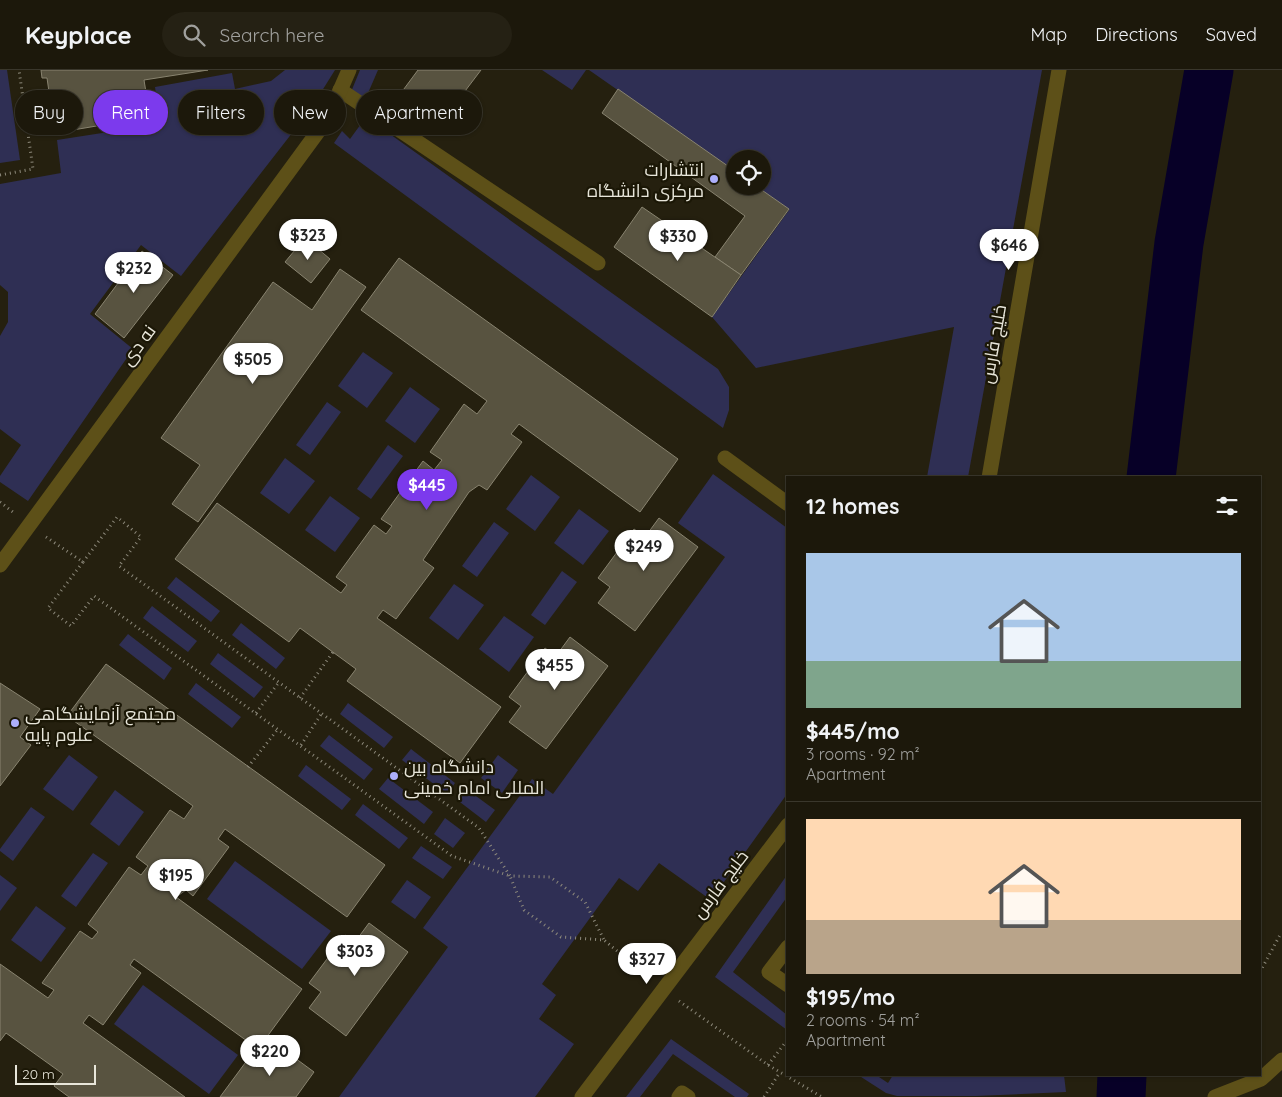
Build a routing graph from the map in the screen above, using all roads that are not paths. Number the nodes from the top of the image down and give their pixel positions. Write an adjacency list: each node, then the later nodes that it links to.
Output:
1 (349, 70): 3 (street, نه دی)
2 (1059, 70): 8 (street, خلیج فارس)
3 (340, 90)
4 (346, 94): 6 (street)
5 (316, 135): 10 (street, نه دی)
6 (598, 263)
7 (725, 458): 9 (street)
8 (989, 476)
9 (786, 503)
10 (0, 565)
11 (786, 828): 15 (street, خلیج فارس)
12 (786, 950): 13 (street)
13 (786, 984)
14 (1282, 1060): 18 (street)
15 (582, 1097)
16 (679, 1097): 17 (street)
17 (688, 1097)
18 (1215, 1097)

